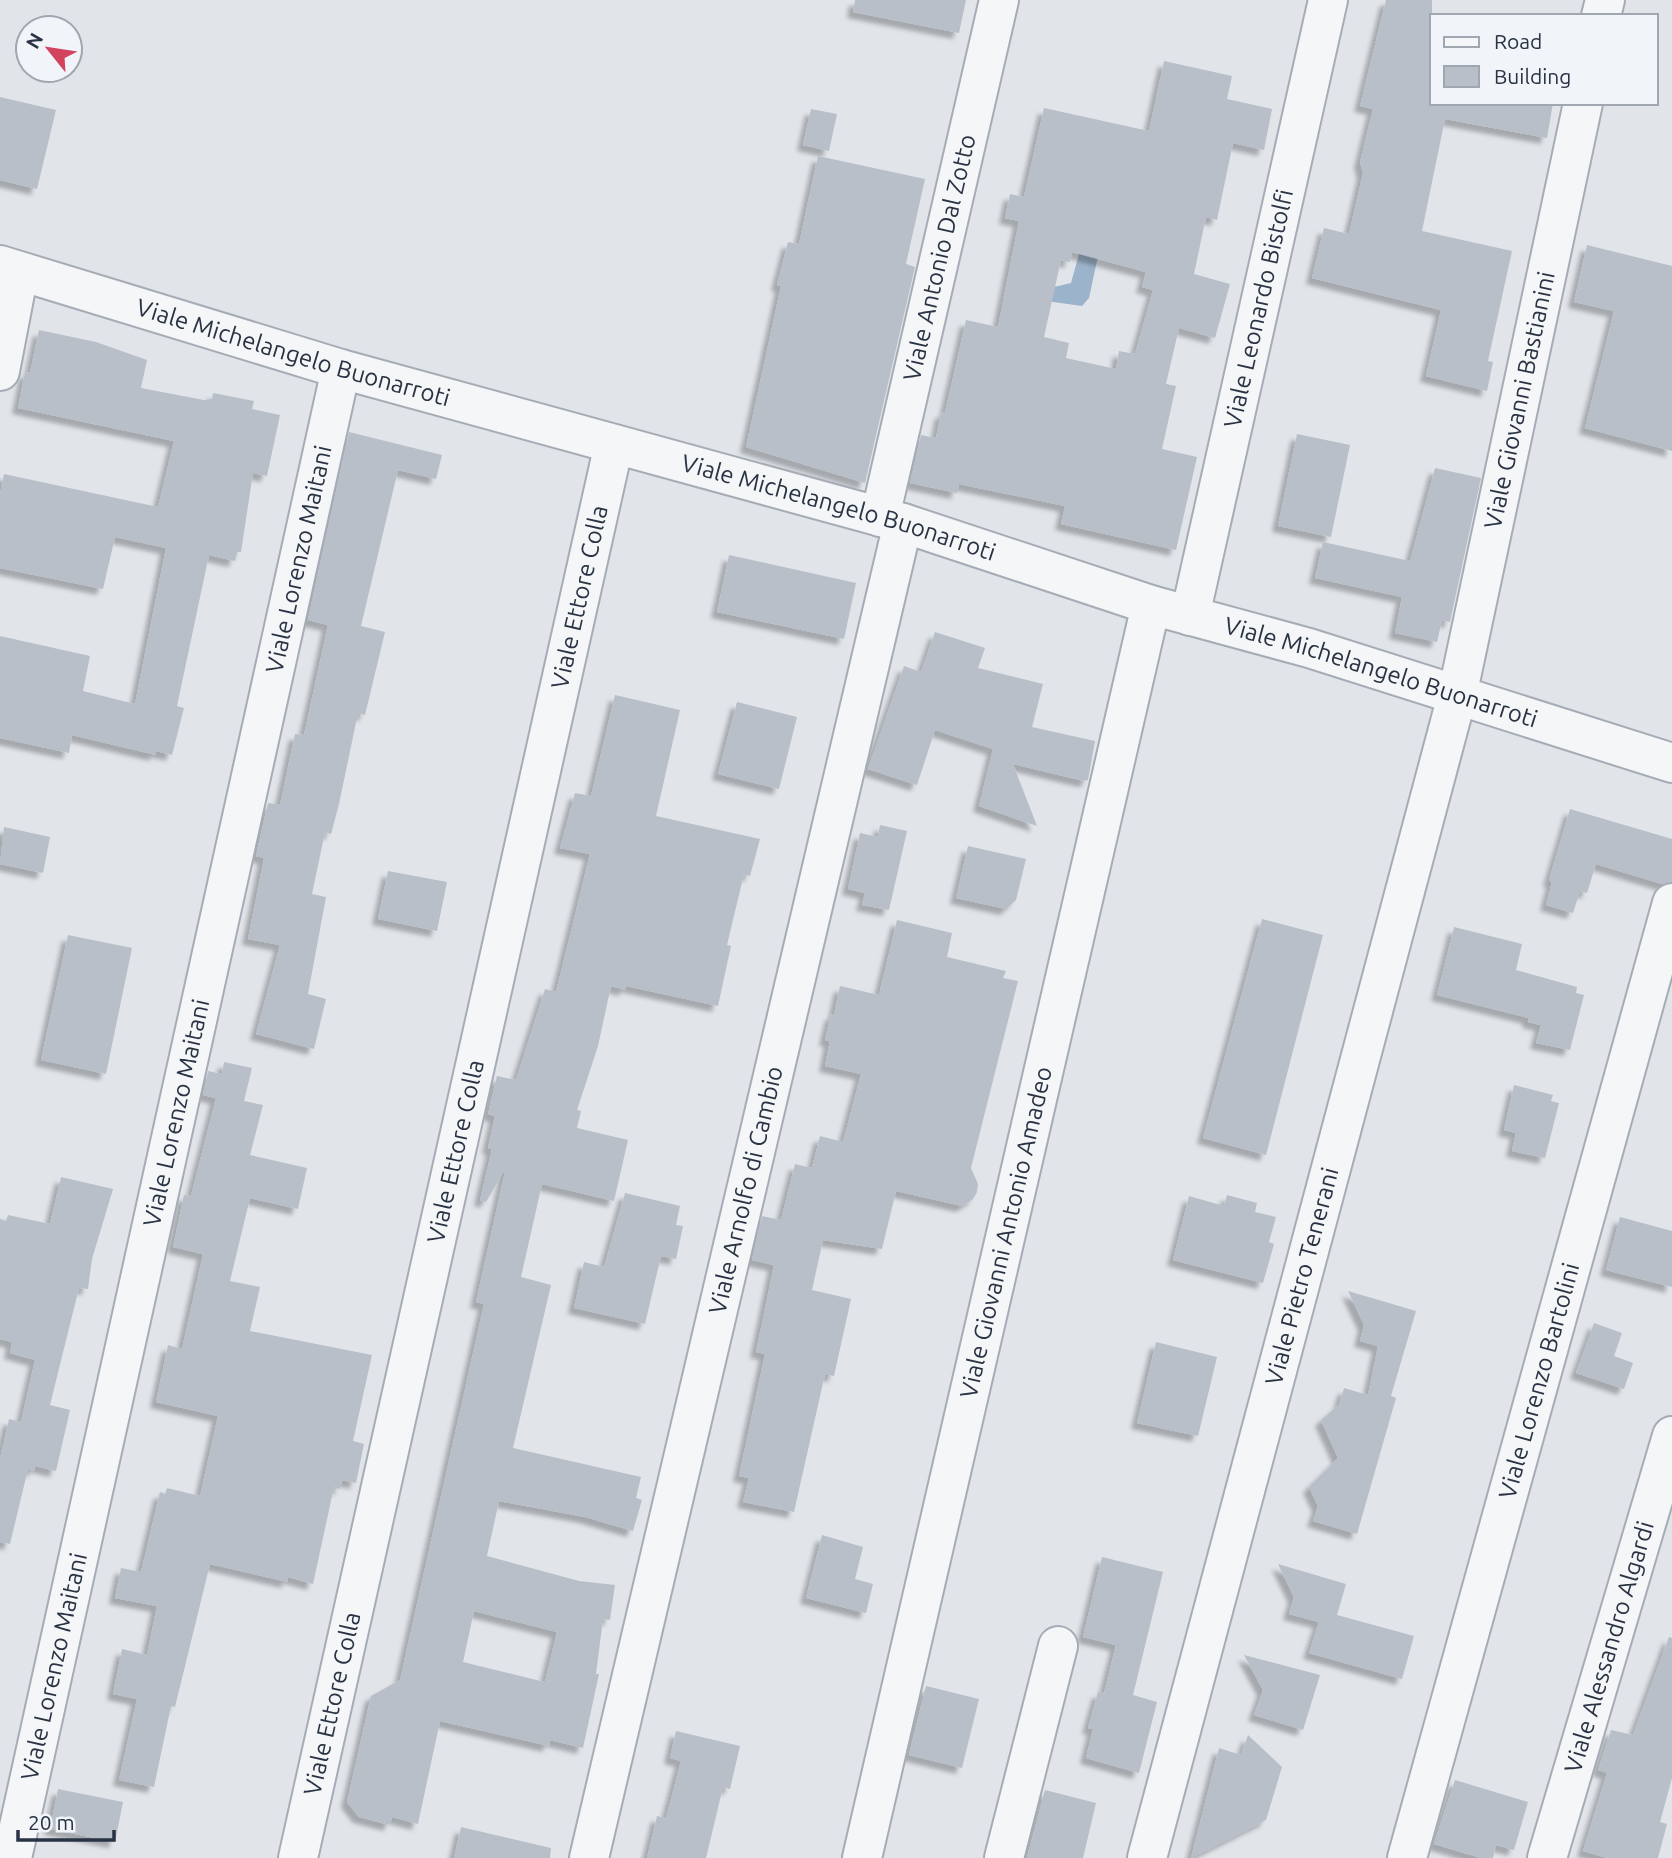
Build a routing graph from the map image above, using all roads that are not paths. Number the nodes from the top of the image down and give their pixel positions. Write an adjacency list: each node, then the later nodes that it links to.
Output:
1 (999, 0): 8 (street, Viale Antonio Dal Zotto)
2 (1328, 0): 10 (street, Viale Leonardo Bistolfi)
3 (1583, 105): 11 (street, Viale Giovanni Bastianini)
4 (10, 269): 5 (street, Viale Michelangelo Buonarroti); 6 (street)
5 (341, 369): 7 (street, Viale Michelangelo Buonarroti); 16 (street, Viale Lorenzo Maitani)
6 (0, 371)
7 (614, 444): 8 (street, Viale Michelangelo Buonarroti); 17 (street, Viale Ettore Colla)
8 (891, 520): 9 (street, Viale Michelangelo Buonarroti); 18 (street, Viale Arnolfo di Cambio)
9 (1151, 605): 10 (street, Viale Michelangelo Buonarroti); 19 (street, Viale Giovanni Antonio Amadeo)
10 (1190, 616): 11 (street, Viale Michelangelo Buonarroti)
11 (1457, 695): 12 (street, Viale Michelangelo Buonarroti); 21 (street, Viale Pietro Tenerani)
12 (1672, 763)
13 (1672, 903): 22 (street, Viale Lorenzo Bartolini)
14 (1672, 1436): 23 (street, Viale Alessandro Algardi)
15 (1058, 1646): 20 (street)
16 (12, 1858)
17 (298, 1858)
18 (589, 1858)
19 (862, 1858)
20 (1004, 1858)
21 (1147, 1858)
22 (1406, 1858)
23 (1548, 1858)

